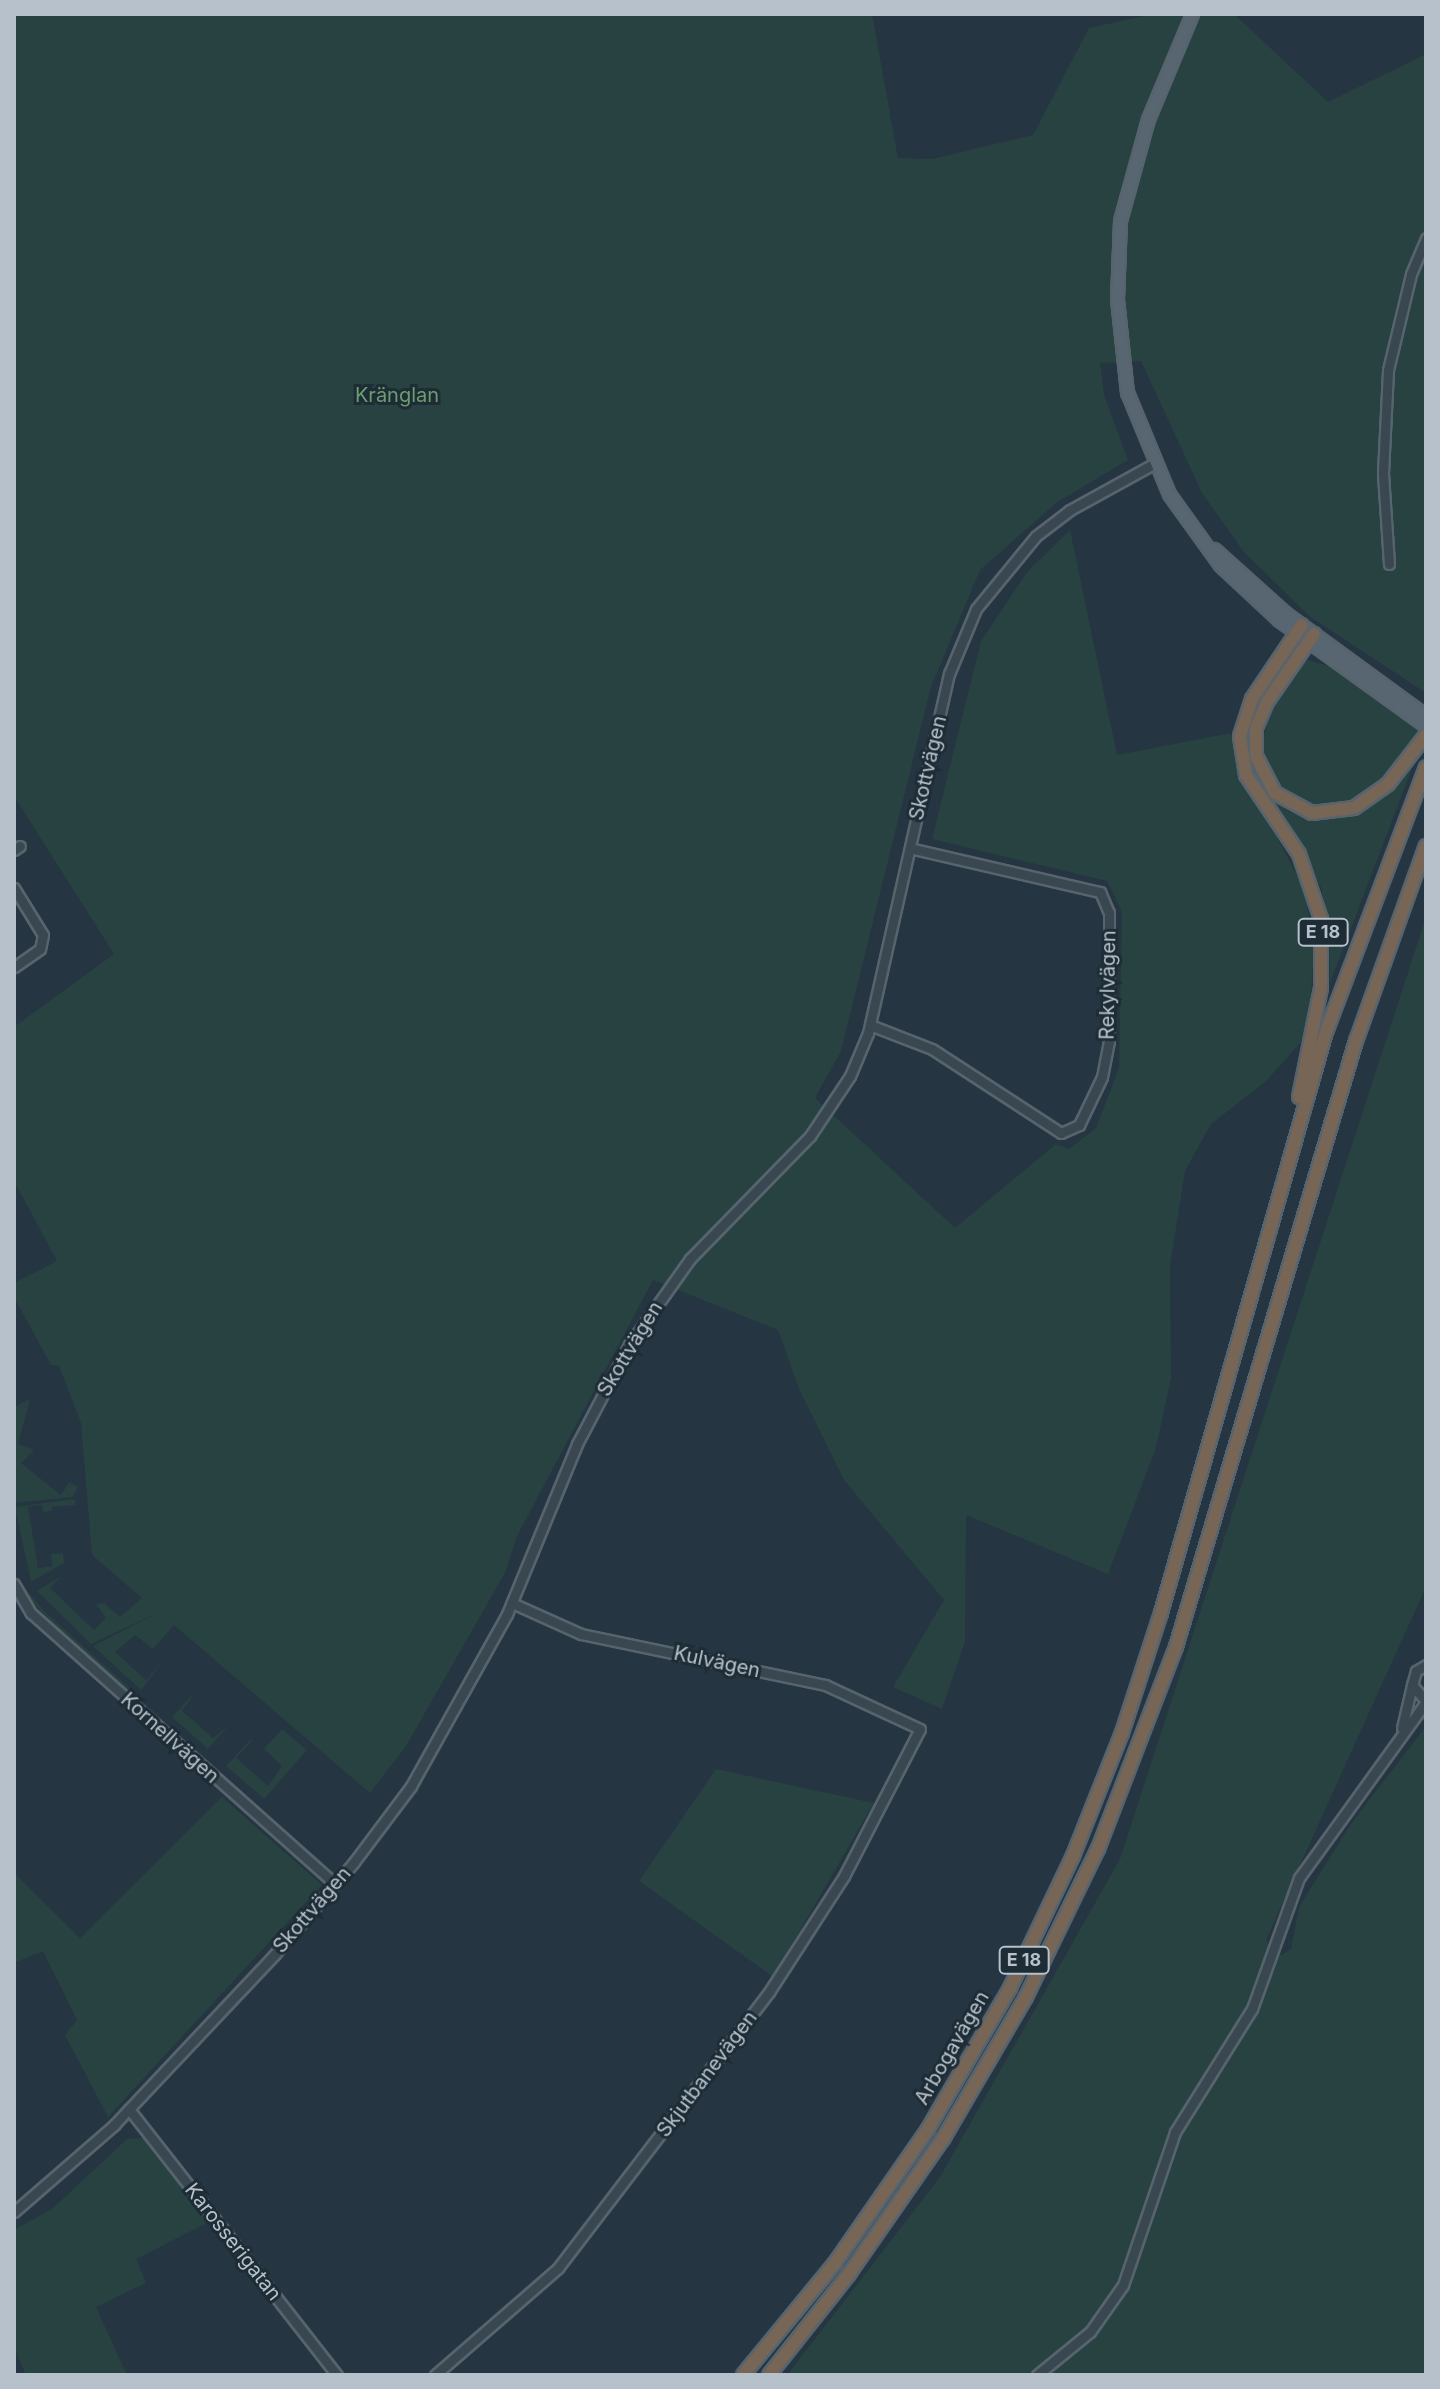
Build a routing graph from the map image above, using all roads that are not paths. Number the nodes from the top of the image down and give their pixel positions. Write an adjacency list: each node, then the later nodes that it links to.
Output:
1 (1192, 14): 3 (main road)
2 (1426, 238): 4 (street)
3 (1155, 463): 5 (main road); 12 (street, Skottvägen)
4 (1389, 564)
5 (1299, 629): 6 (main road); 16 (highway, E 18)
6 (1311, 638): 7 (main road); 9 (highway)
7 (1419, 714): 8 (main road)
8 (1426, 726)
9 (1426, 735)
10 (1426, 767): 16 (highway, E 18)
11 (1426, 846): 30 (highway, Arbogavägen / E 18)
12 (910, 848): 15 (street, Skottvägen); 15 (street, Rekylvägen)
13 (14, 888): 14 (street)
14 (14, 967)
15 (870, 1025): 18 (street, Skottvägen)
16 (1268, 1229): 29 (highway, Arbogavägen / E 18)
17 (14, 1584): 24 (street, Kornellvägen)
18 (512, 1603): 22 (street, Kulvägen); 24 (street, Skottvägen)
19 (1426, 1665): 20 (street)
20 (1412, 1685): 21 (street); 23 (street)
21 (1426, 1702): 23 (street)
22 (920, 1729): 28 (street, Skjutbanevägen)
23 (1392, 1749): 31 (street)
24 (335, 1884): 25 (street, Skottvägen)
25 (129, 2109): 26 (street, Skottvägen); 27 (street, Karosserigatan)
26 (14, 2212)
27 (337, 2375)
28 (435, 2375)
29 (743, 2375)
30 (769, 2375)
31 (1037, 2375)

